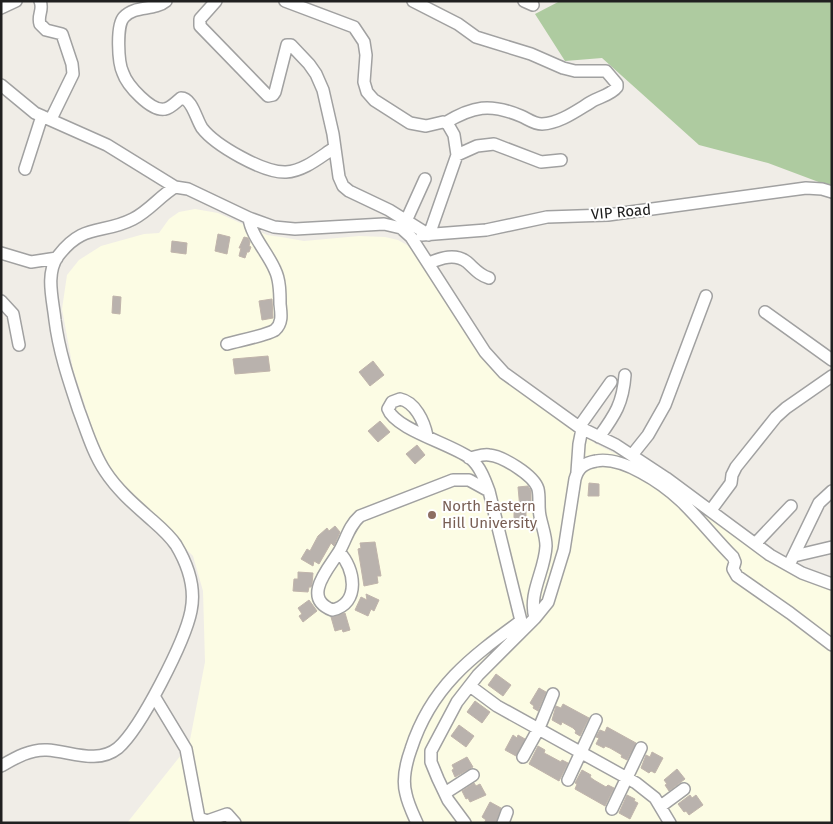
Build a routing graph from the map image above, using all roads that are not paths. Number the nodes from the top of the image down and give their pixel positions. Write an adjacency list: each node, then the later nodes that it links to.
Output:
1 (16, 1): 7 (street)
2 (40, 1): 9 (street)
3 (166, 1): 11 (street)
4 (216, 1): 11 (street)
5 (285, 1): 10 (street)
6 (413, 1): 10 (street)
7 (1, 8)
8 (1, 85): 9 (street)
9 (46, 118): 14 (street); 16 (street)
10 (445, 123): 12 (street)
11 (334, 148): 19 (street)
12 (458, 154): 13 (street); 20 (street)
13 (561, 160)
14 (25, 169)
15 (425, 179): 19 (street)
16 (175, 187): 18 (street); 23 (street)
17 (832, 192): 20 (street, VIP Road)
18 (249, 218): 21 (street); 29 (street)
19 (406, 220): 20 (street)
20 (429, 235): 21 (street, VIP Road)
21 (411, 237): 24 (street)
22 (1, 253): 23 (street)
23 (57, 258): 55 (street)
24 (429, 263): 25 (street); 35 (street)
25 (489, 278)
26 (706, 296): 38 (street)
27 (1, 301): 30 (street)
28 (765, 312): 31 (street)
29 (227, 344)
30 (19, 345)
31 (832, 360)
32 (625, 376): 37 (street)
33 (832, 376): 44 (street)
34 (611, 382): 35 (street)
35 (581, 428): 37 (street); 40 (street)
36 (427, 436): 39 (street)
37 (599, 437): 38 (street)
38 (632, 455): 44 (street)
39 (470, 458): 41 (street); 50 (street)
40 (577, 472): 50 (street); 52 (street)
41 (489, 491): 47 (street); 51 (street)
42 (832, 491): 48 (street)
43 (791, 506): 45 (street)
44 (711, 510): 45 (street)
45 (755, 544): 48 (street)
46 (832, 547): 48 (street)
47 (339, 552)
48 (792, 561): 49 (street)
49 (832, 584)
50 (535, 618): 51 (street)
51 (522, 625): 53 (street); 58 (street)
52 (832, 645)
53 (470, 686): 57 (street); 60 (street)
54 (554, 694): 57 (street)
55 (154, 696): 63 (street); 71 (street)
56 (596, 720): 61 (street)
57 (539, 728): 61 (street); 62 (street)
58 (414, 739): 60 (street); 72 (street)
59 (641, 748): 65 (street)
60 (431, 751): 68 (street)
61 (580, 752): 65 (street); 66 (street)
62 (523, 756)
63 (1, 766)
64 (473, 775): 68 (street)
65 (627, 777): 69 (street); 70 (street)
66 (568, 780)
67 (684, 790): 69 (street)
68 (444, 793): 73 (street)
69 (661, 806): 74 (street)
70 (612, 808)
71 (235, 823)
72 (417, 823)
73 (465, 823)
74 (670, 823)

